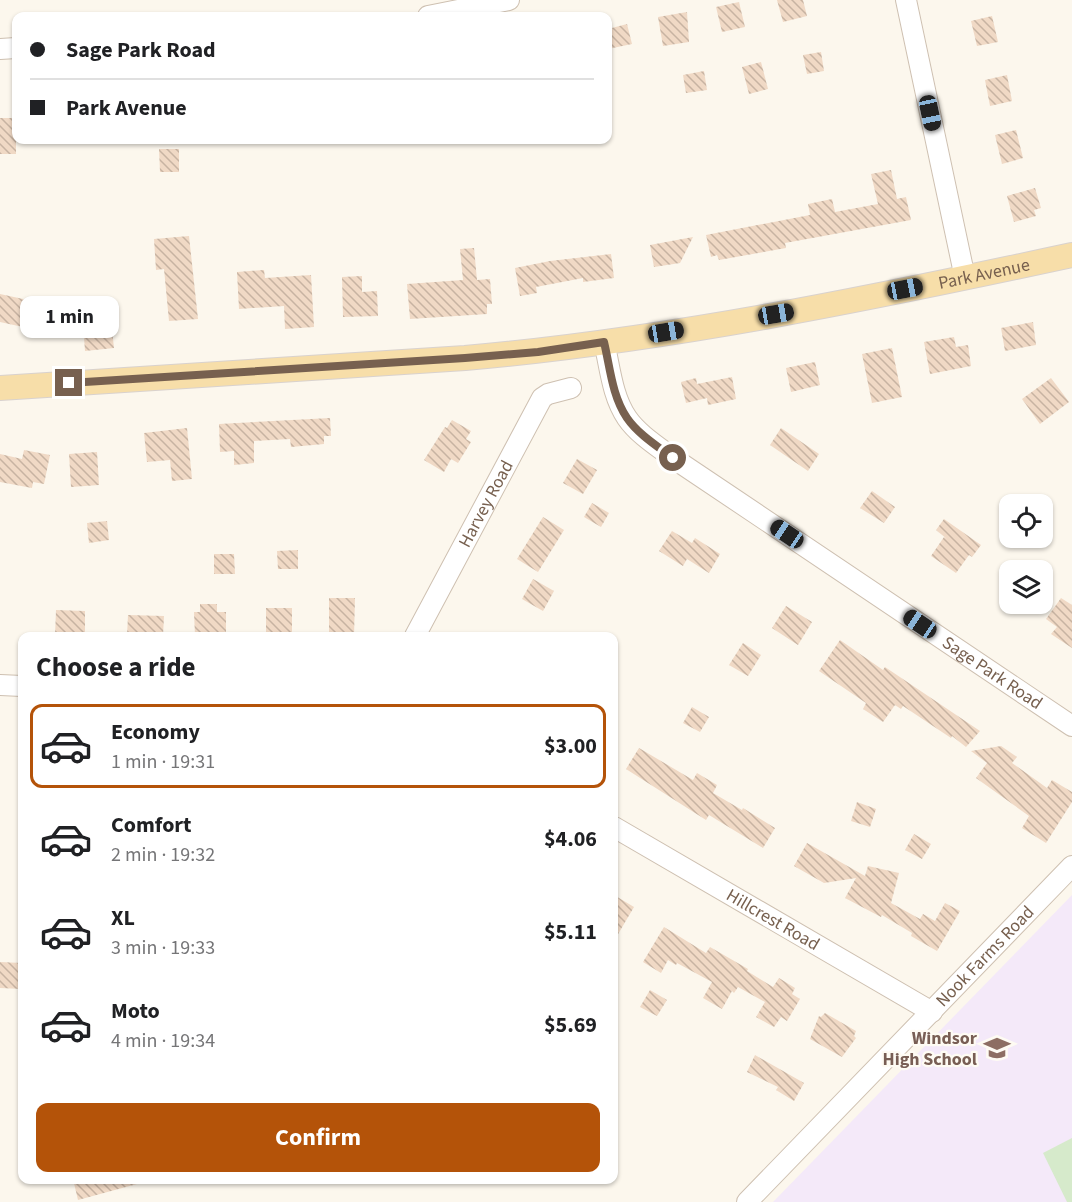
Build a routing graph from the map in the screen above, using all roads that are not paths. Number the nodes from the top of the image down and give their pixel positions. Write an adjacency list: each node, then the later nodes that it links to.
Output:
1 (509, 0): 3 (street)
2 (906, 0): 5 (street)
3 (448, 12)
4 (1072, 255): 5 (main road, Park Avenue)
5 (966, 278): 6 (main road, Park Avenue)
6 (604, 342): 7 (main road, Park Avenue); 12 (street, Sage Park Road)
7 (0, 388)
8 (571, 388): 9 (street, Harvey Road)
9 (417, 632)
10 (0, 686): 11 (street)
11 (18, 686)
12 (1072, 726)
13 (618, 829): 15 (street, Hillcrest Road)
14 (1072, 866): 15 (street, Nook Farms Road)
15 (932, 1012): 16 (street, Nook Farms Road)
16 (747, 1202)

